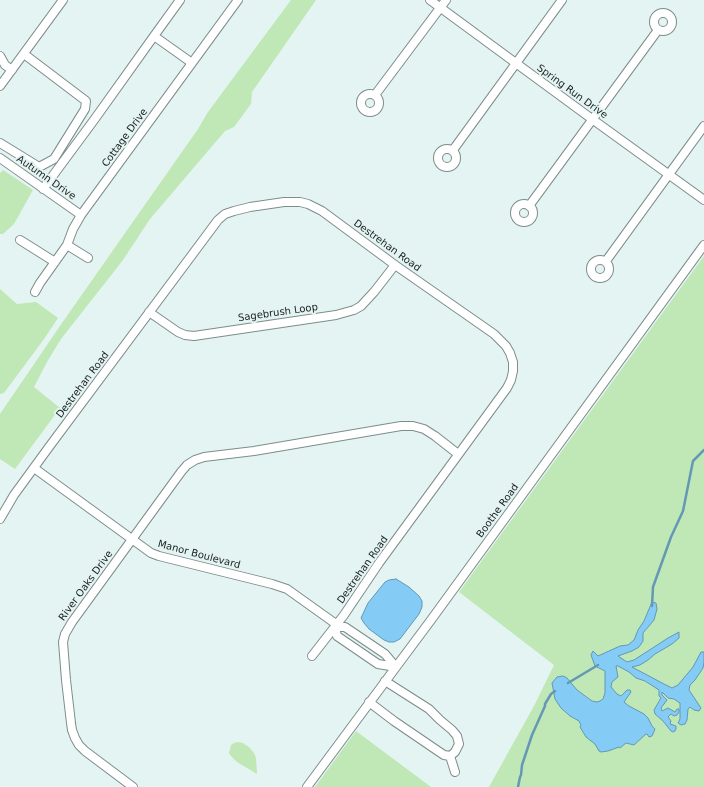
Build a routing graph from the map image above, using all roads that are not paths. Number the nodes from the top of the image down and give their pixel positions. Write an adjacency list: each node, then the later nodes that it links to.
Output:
1 (63, 0): 10 (street)
2 (180, 0): 9 (street)
3 (238, 0): 12 (street, Cottage Drive)
4 (430, 0): 7 (street, Spring Run Drive)
5 (446, 0): 7 (street)
6 (562, 0): 13 (street)
7 (440, 8): 13 (street, Spring Run Drive); 16 (street)
8 (658, 30): 17 (street)
9 (154, 36): 12 (street); 23 (street)
10 (24, 54): 14 (street); 19 (street)
11 (0, 56): 14 (street)
12 (192, 63): 26 (street, Cottage Drive)
13 (515, 63): 17 (street, Spring Run Drive); 20 (street)
14 (12, 70): 15 (street)
15 (0, 86)
16 (375, 95)
17 (592, 119): 22 (street, Spring Run Drive); 25 (street)
18 (704, 126): 22 (street)
19 (0, 143)
20 (453, 150)
21 (0, 158): 23 (street, Autumn Drive)
22 (669, 174): 24 (street, Spring Run Drive); 32 (street)
23 (43, 188): 26 (street, Autumn Drive)
24 (704, 200)
25 (529, 206)
26 (81, 215): 28 (street, Cottage Drive)
27 (20, 240): 31 (street)
28 (67, 245): 30 (street); 31 (street, Cottage Drive)
29 (704, 245): 42 (street, Boothe Road)
30 (88, 258)
31 (55, 262): 34 (street, Cottage Drive)
32 (606, 262)
33 (395, 265): 35 (street, Sagebrush Loop); 35 (street, Destrehan Road); 36 (street, Destrehan Road)
34 (35, 292)
35 (149, 312): 37 (street, Destrehan Road)
36 (458, 454): 39 (street); 40 (street, Destrehan Road)
37 (34, 468): 38 (street, Destrehan Road); 39 (street)
38 (0, 519)
39 (132, 540): 40 (street, Manor Boulevard); 47 (street, River Oaks Drive)
40 (335, 626): 41 (street, Destrehan Road); 42 (street, Manor Boulevard); 42 (street)
41 (312, 656)
42 (396, 667): 43 (street, Boothe Road)
43 (385, 681): 44 (street, Boothe Road); 45 (street)
44 (369, 702): 45 (street); 48 (street, Boothe Road)
45 (450, 756): 46 (street)
46 (455, 772)
47 (134, 787)
48 (307, 787)

